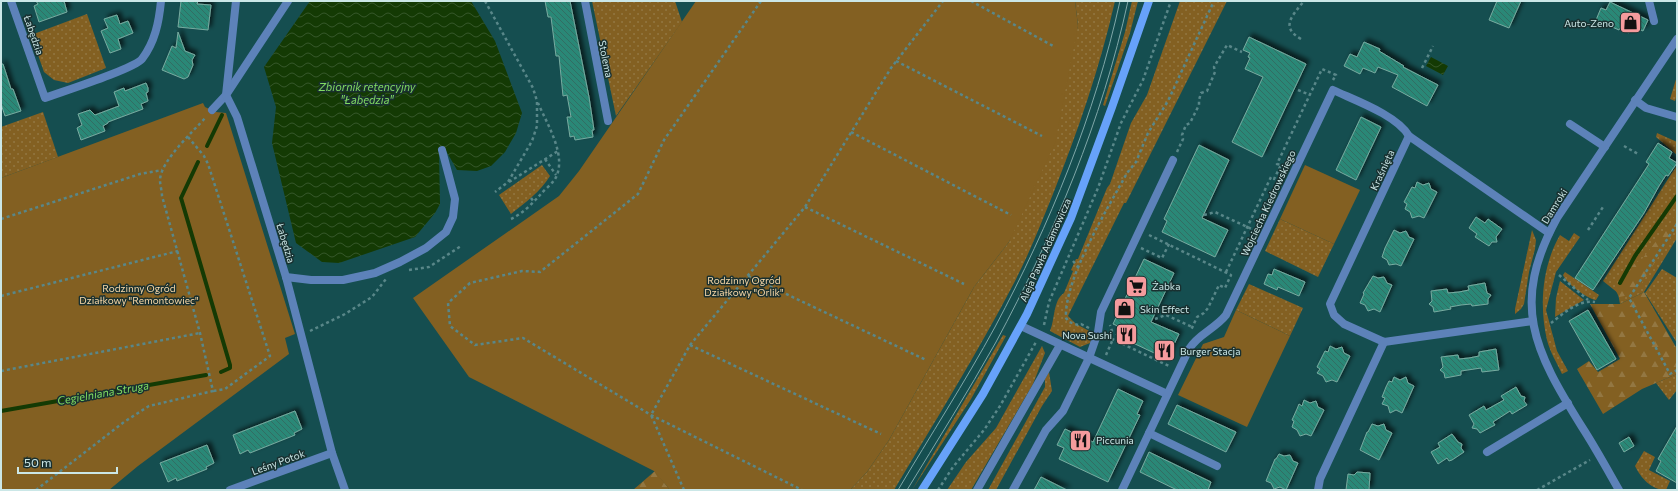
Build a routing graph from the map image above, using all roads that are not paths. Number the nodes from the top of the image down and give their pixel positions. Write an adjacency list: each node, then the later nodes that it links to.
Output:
1 (11, 1): 2 (street, Łabędzia)
2 (161, 1)
3 (236, 1): 10 (street)
4 (288, 1): 10 (street)
5 (585, 1): 14 (street, Stolema)
6 (1149, 1): 23 (main road, Aleja Pawła Adamowicza)
7 (1649, 1): 8 (street)
8 (1654, 21)
9 (1677, 39): 11 (street, Damroki)
10 (226, 95): 12 (street); 21 (street, Łabędzia)
11 (1635, 100): 13 (street); 17 (street, Damroki)
12 (212, 110)
13 (1677, 117)
14 (608, 121)
15 (1570, 124): 17 (street)
16 (1408, 136): 20 (street); 24 (street, Kraśnięta); 27 (street, Wojciecha Kiedrowskiego)
17 (1605, 146): 20 (street, Damroki)
18 (442, 150): 21 (street)
19 (1173, 160): 26 (street)
20 (1549, 233): 22 (street, Damroki)
21 (286, 277): 31 (street, Łabędzia)
22 (1533, 321): 24 (street); 28 (street, Damroki)
23 (1021, 326): 25 (street); 35 (main road, Aleja Pawła Adamowicza)
24 (1384, 342): 39 (street)
25 (1060, 345): 26 (street); 36 (street)
26 (1089, 358): 27 (street); 37 (street)
27 (1167, 394): 29 (street, Wojciecha Kiedrowskiego)
28 (1568, 403): 30 (street); 40 (street, Damroki)
29 (1149, 433): 32 (street); 38 (street, Wojciecha Kiedrowskiego)
30 (1487, 452)
31 (332, 453): 33 (street, Leśny Potok); 34 (street, Łabędzia)
32 (1217, 466)
33 (230, 490)
34 (344, 490)
35 (922, 490)
36 (978, 490)
37 (1012, 490)
38 (1122, 490)
39 (1318, 490)
40 (1619, 490)

